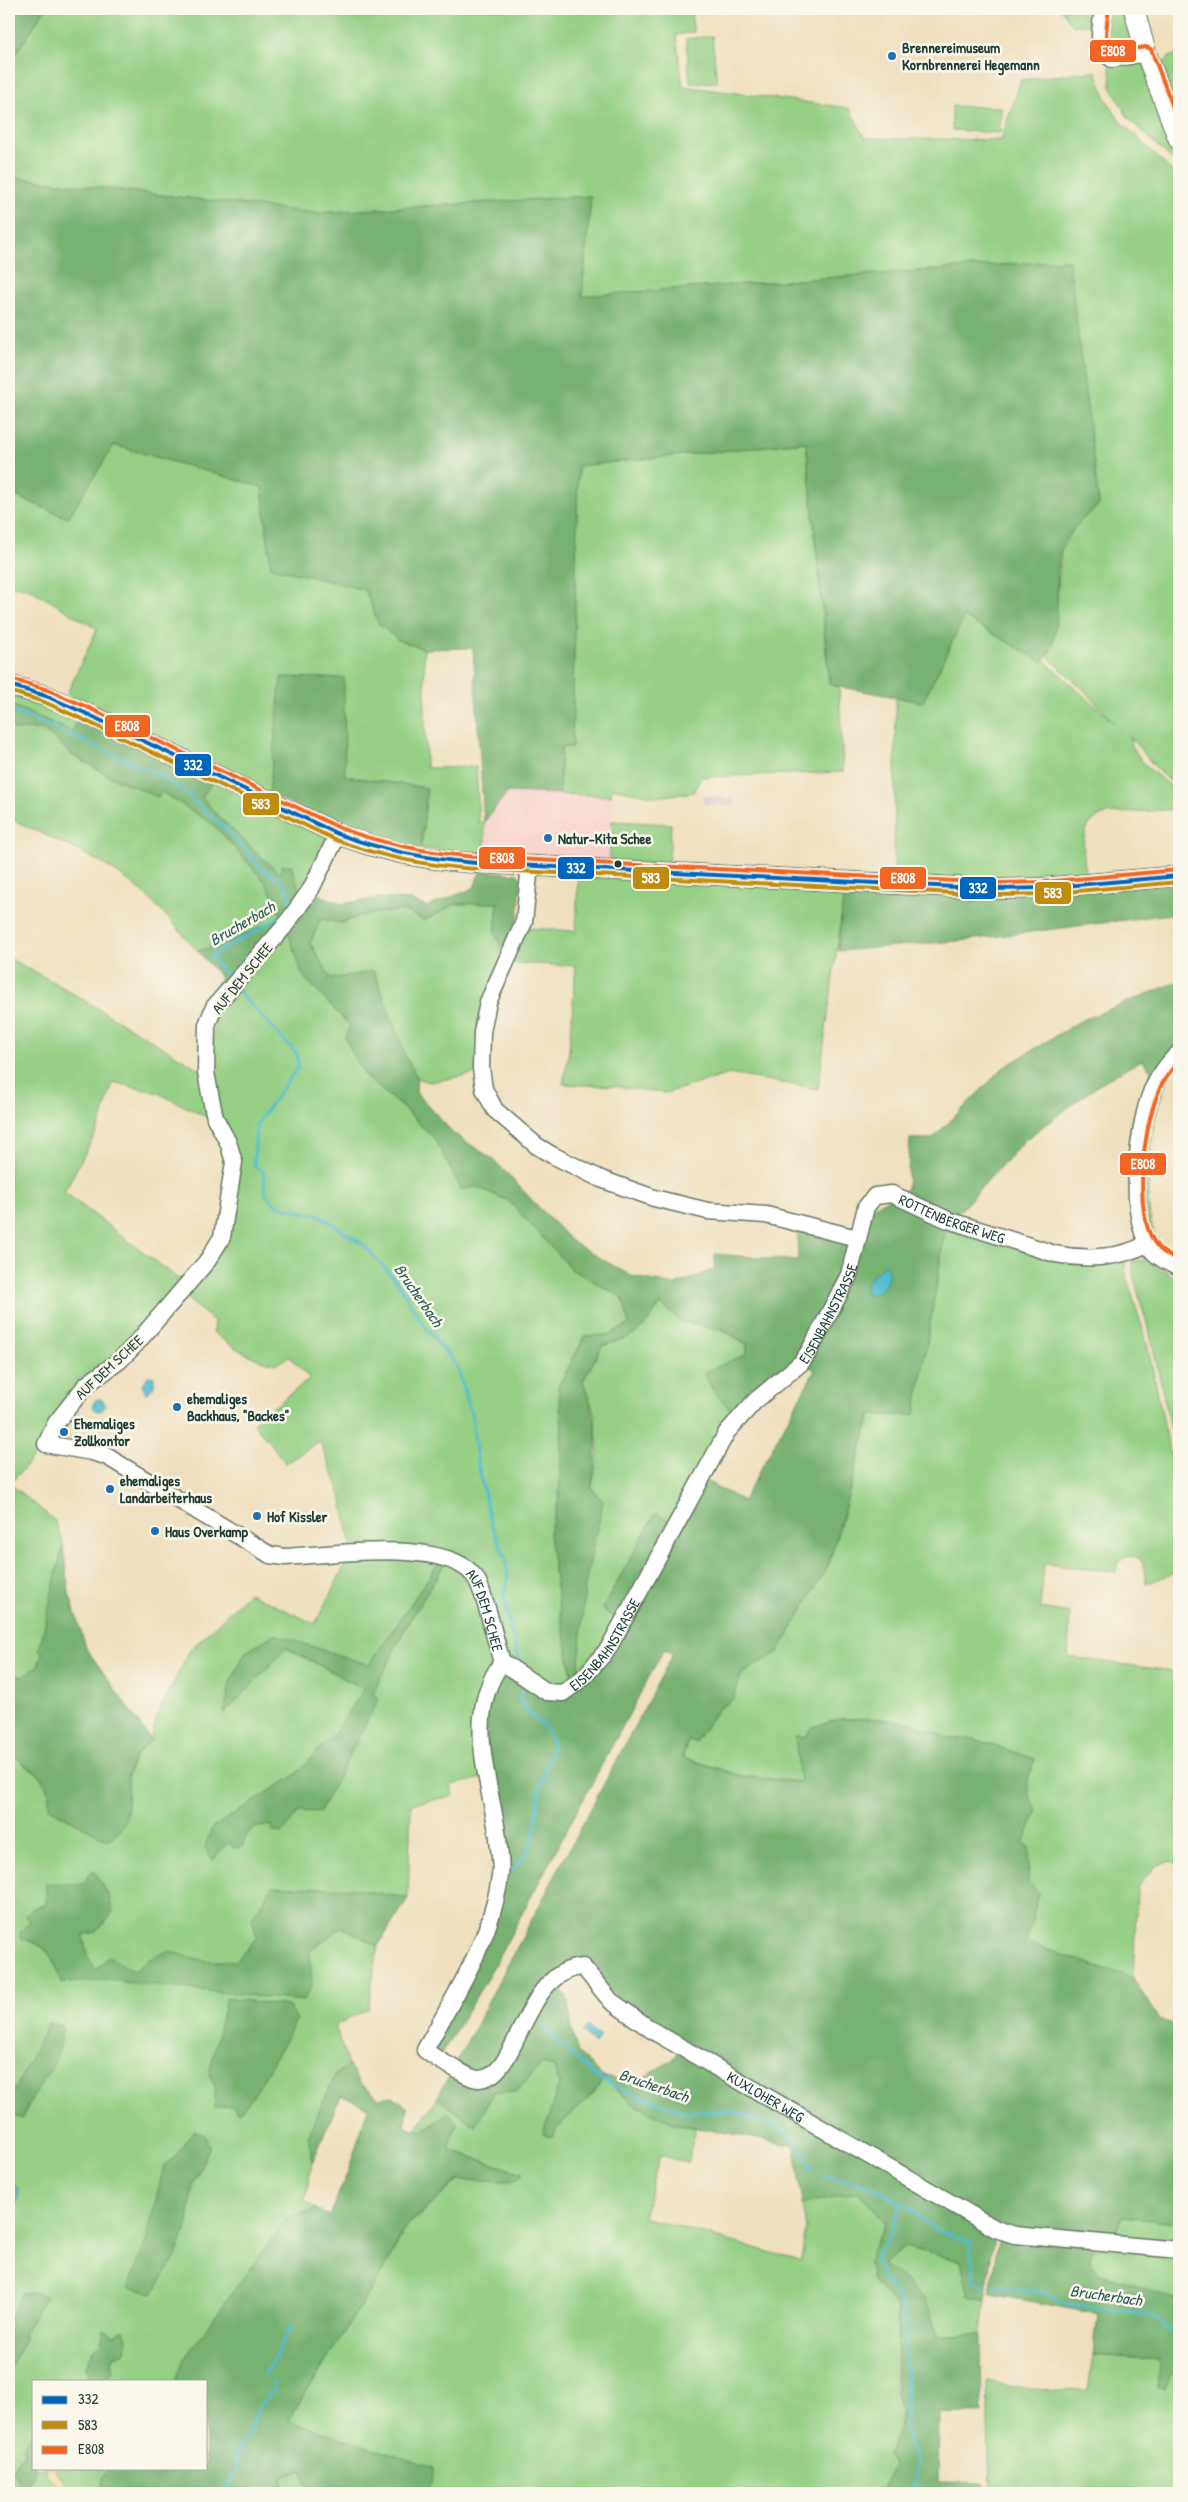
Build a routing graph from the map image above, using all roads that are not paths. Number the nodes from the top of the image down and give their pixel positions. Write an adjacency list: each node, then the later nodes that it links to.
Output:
1 (1103, 9): 3 (street)
2 (1134, 9): 3 (main road)
3 (1146, 53): 4 (main road)
4 (1179, 140)
5 (9, 685): 6 (main road)
6 (338, 834): 7 (main road); 13 (street, AUF DEM SCHEE)
7 (530, 866): 8 (main road); 11 (street)
8 (1179, 876)
9 (1179, 1053): 10 (street)
10 (1145, 1237): 11 (street, ROTTENBERGER WEG); 12 (street)
11 (857, 1238): 13 (street, EISENBAHNSTRASSE)
12 (1179, 1268)
13 (502, 1662): 14 (street, KUXLOHER WEG)
14 (1179, 2250)

